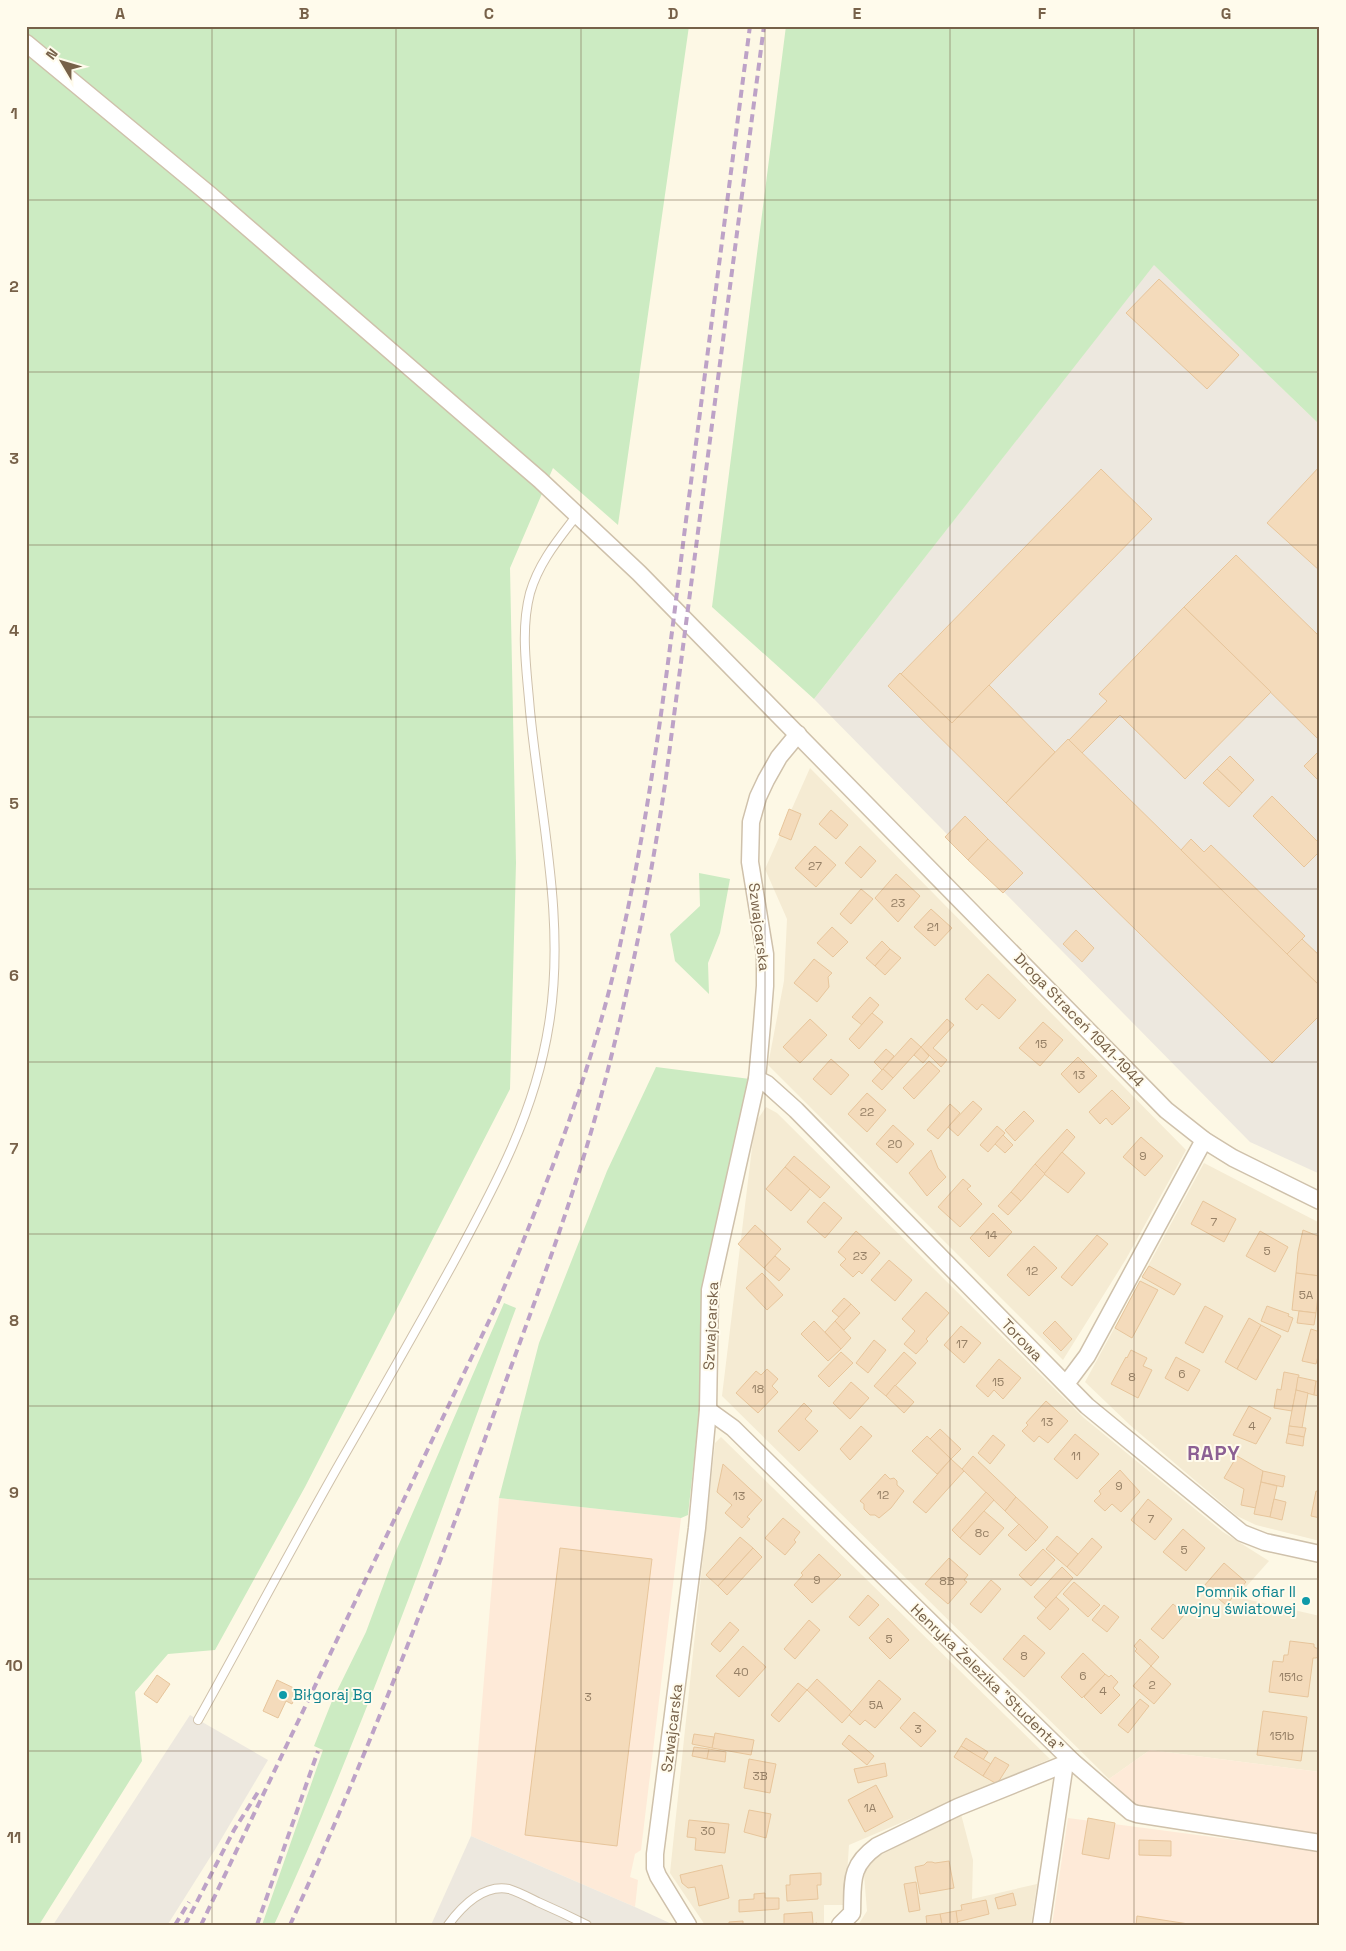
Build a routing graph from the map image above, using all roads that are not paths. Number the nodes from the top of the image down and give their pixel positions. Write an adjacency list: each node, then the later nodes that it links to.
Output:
1 (26, 43): 2 (street, Droga Straceń 1941-1944)
2 (577, 515): 3 (street, Droga Straceń 1941-1944); 10 (lane)
3 (798, 734): 4 (street, Szwajcarska); 5 (street, Droga Straceń 1941-1944)
4 (756, 1079): 7 (street, Torowa); 8 (street, Szwajcarska)
5 (1204, 1140): 6 (street, Droga Straceń 1941-1944); 7 (street)
6 (1320, 1201)
7 (1066, 1384): 9 (street, Torowa)
8 (708, 1410): 11 (street, Henryka Żelezika "Studenta"); 15 (street, Szwajcarska)
9 (1320, 1554)
10 (198, 1720)
11 (1068, 1762): 12 (street, Henryka Żelezika "Studenta"); 16 (street); 17 (street)
12 (1320, 1843)
13 (448, 1925): 14 (lane)
14 (587, 1925)
15 (688, 1925)
16 (840, 1925)
17 (1042, 1925)

